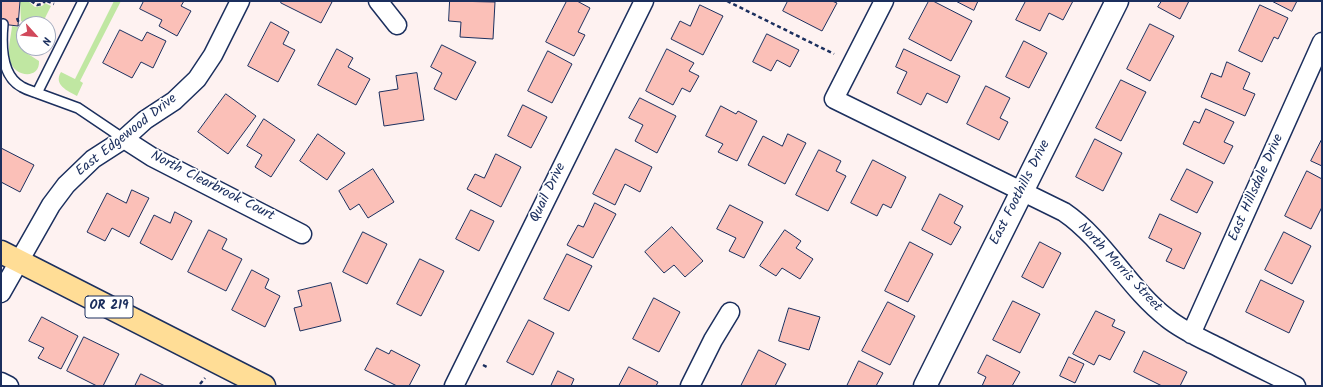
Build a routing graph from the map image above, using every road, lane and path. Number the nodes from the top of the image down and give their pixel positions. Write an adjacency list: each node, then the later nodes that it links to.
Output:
1 (31, 1): 2 (path)
2 (46, 1): 10 (path)
3 (83, 1): 15 (lane)
4 (240, 1): 16 (street, East Edgewood Drive)
5 (378, 1): 12 (street)
6 (644, 1): 26 (street, Quail Drive)
7 (727, 1): 14 (path)
8 (884, 1): 17 (street, North Morris Street)
9 (1118, 1): 17 (street, East Foothills Drive)
10 (54, 4)
11 (3, 24): 15 (lane)
12 (396, 25)
13 (1322, 42): 22 (street, East Hillsdale Drive)
14 (834, 54)
15 (37, 93): 16 (lane)
16 (124, 139): 18 (street, North Clearbrook Court); 19 (street, East Edgewood Drive)
17 (1022, 192): 22 (street, North Morris Street); 28 (street, East Foothills Drive)
18 (302, 234)
19 (10, 257): 20 (street, East Edgewood Drive); 25 (main road, OR 219)
20 (1, 293)
21 (730, 312): 27 (street)
22 (1192, 334): 29 (street, North Morris Street)
23 (1, 382): 24 (street)
24 (9, 386)
25 (264, 386)
26 (454, 386)
27 (690, 386)
28 (925, 386)
29 (1296, 386)

